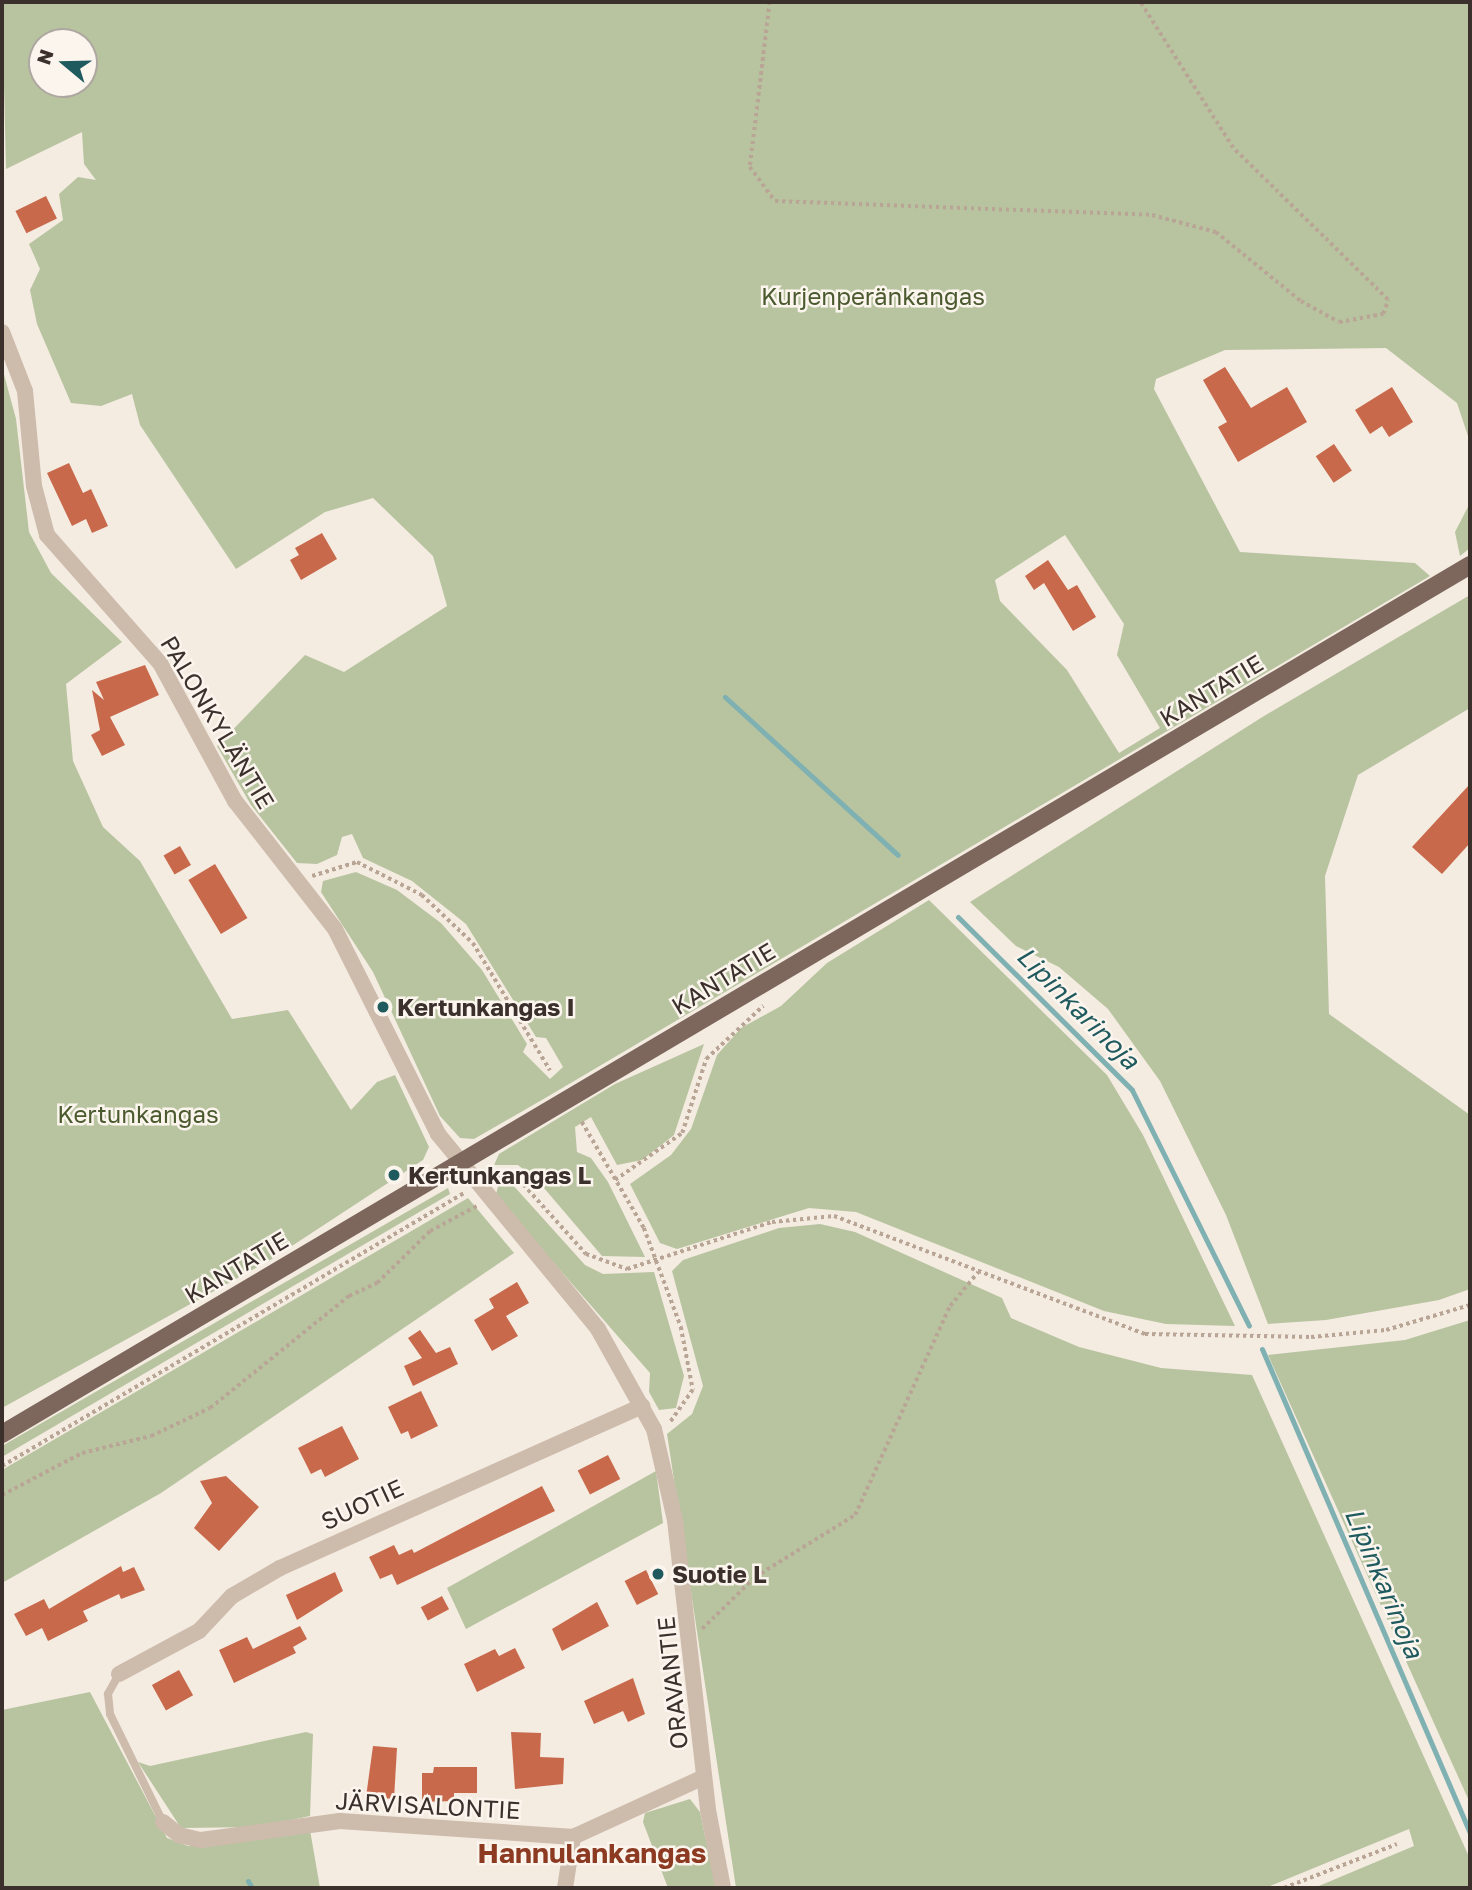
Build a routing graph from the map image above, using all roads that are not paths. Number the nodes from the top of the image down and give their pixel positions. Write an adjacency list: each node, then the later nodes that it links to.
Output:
1 (2, 332): 3 (street, PALONKYLÄNTIE)
2 (1470, 565): 3 (main road, KANTATIE)
3 (458, 1163): 4 (street, ORAVANTIE); 5 (main road, KANTATIE)
4 (642, 1406): 6 (street, SUOTIE); 7 (street, ORAVANTIE)
5 (2, 1434)
6 (118, 1674): 8 (lane)
7 (704, 1777): 9 (street, JÄRVISALONTIE); 11 (street, ORAVANTIE)
8 (163, 1822): 9 (street, JÄRVISALONTIE)
9 (573, 1837): 10 (street)
10 (565, 1888)
11 (723, 1888)

